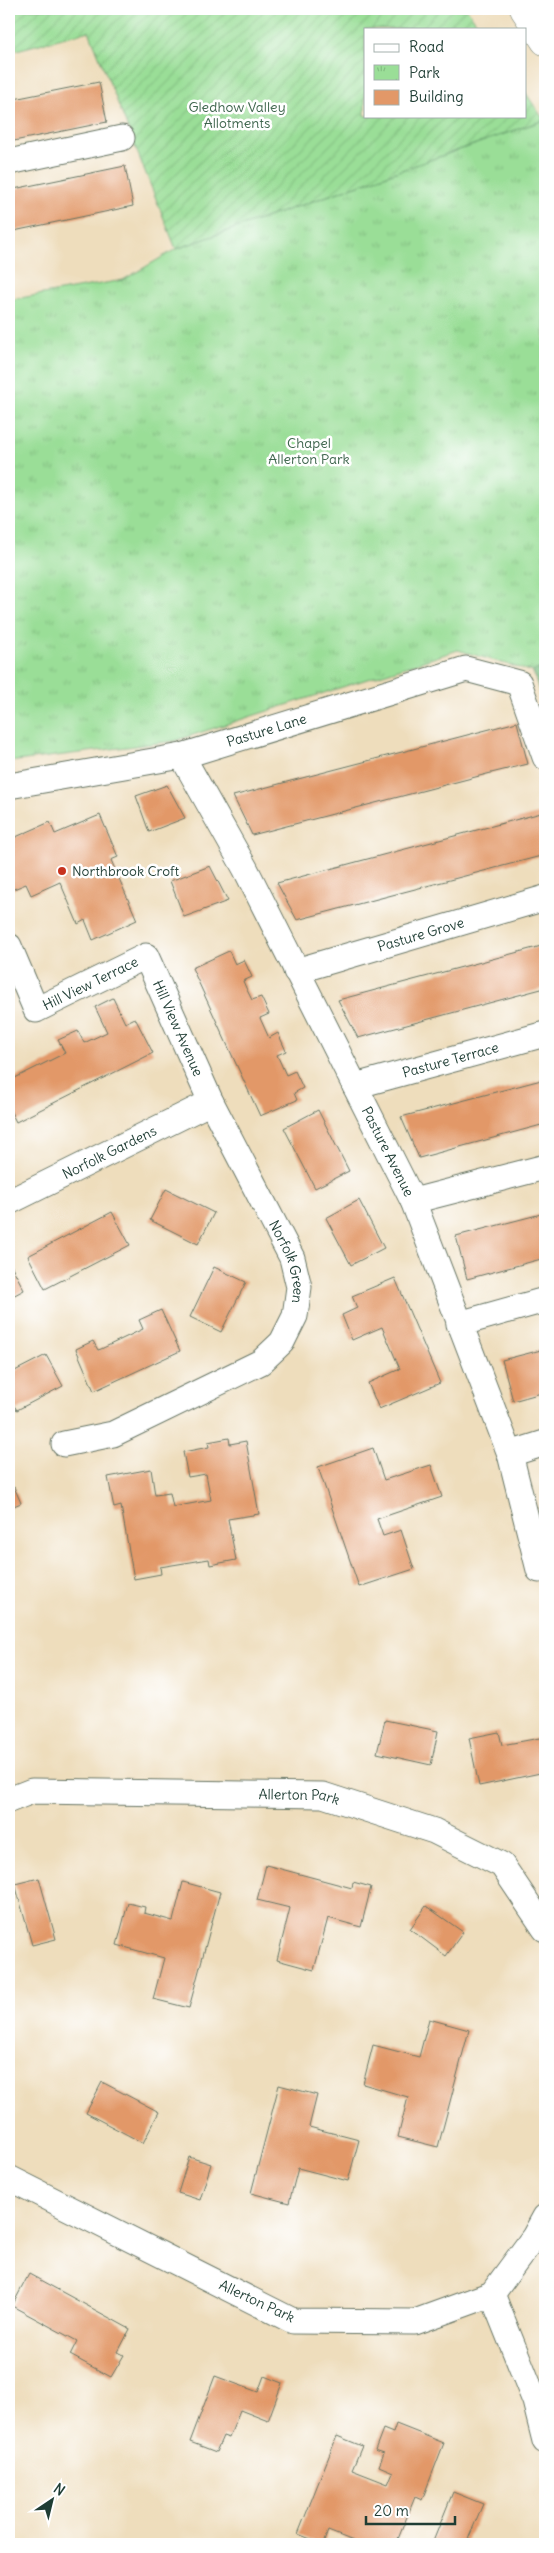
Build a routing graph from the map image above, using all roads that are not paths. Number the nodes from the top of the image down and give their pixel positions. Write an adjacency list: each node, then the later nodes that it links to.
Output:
1 (524, 9): 2 (street)
2 (545, 41)
3 (122, 138): 4 (street)
4 (9, 162)
5 (182, 756): 6 (street, Pasture Lane); 7 (street, Pasture Lane); 11 (street, Pasture Avenue)
6 (545, 757)
7 (9, 786)
8 (545, 898): 11 (street, Pasture Grove)
9 (9, 946): 10 (street, Hill View Terrace)
10 (146, 956): 14 (street, Hill View Avenue)
11 (296, 971): 13 (street, Pasture Avenue)
12 (545, 1034): 13 (street, Pasture Terrace)
13 (355, 1086): 16 (street, Pasture Avenue)
14 (211, 1102): 17 (street, Norfolk Gardens); 21 (street, Norfolk Green)
15 (545, 1167): 16 (street)
16 (412, 1201): 19 (street, Pasture Avenue)
17 (9, 1202)
18 (545, 1300): 19 (street)
19 (459, 1324): 22 (street, Pasture Avenue)
20 (545, 1443): 22 (street)
21 (64, 1444)
22 (510, 1454): 23 (street, Pasture Avenue)
23 (542, 1569)
24 (9, 1800): 25 (street, Allerton Park)
25 (545, 1929)
26 (9, 2178): 28 (street, Allerton Park)
27 (545, 2217): 28 (street)
28 (492, 2294): 29 (street)
29 (545, 2441)

